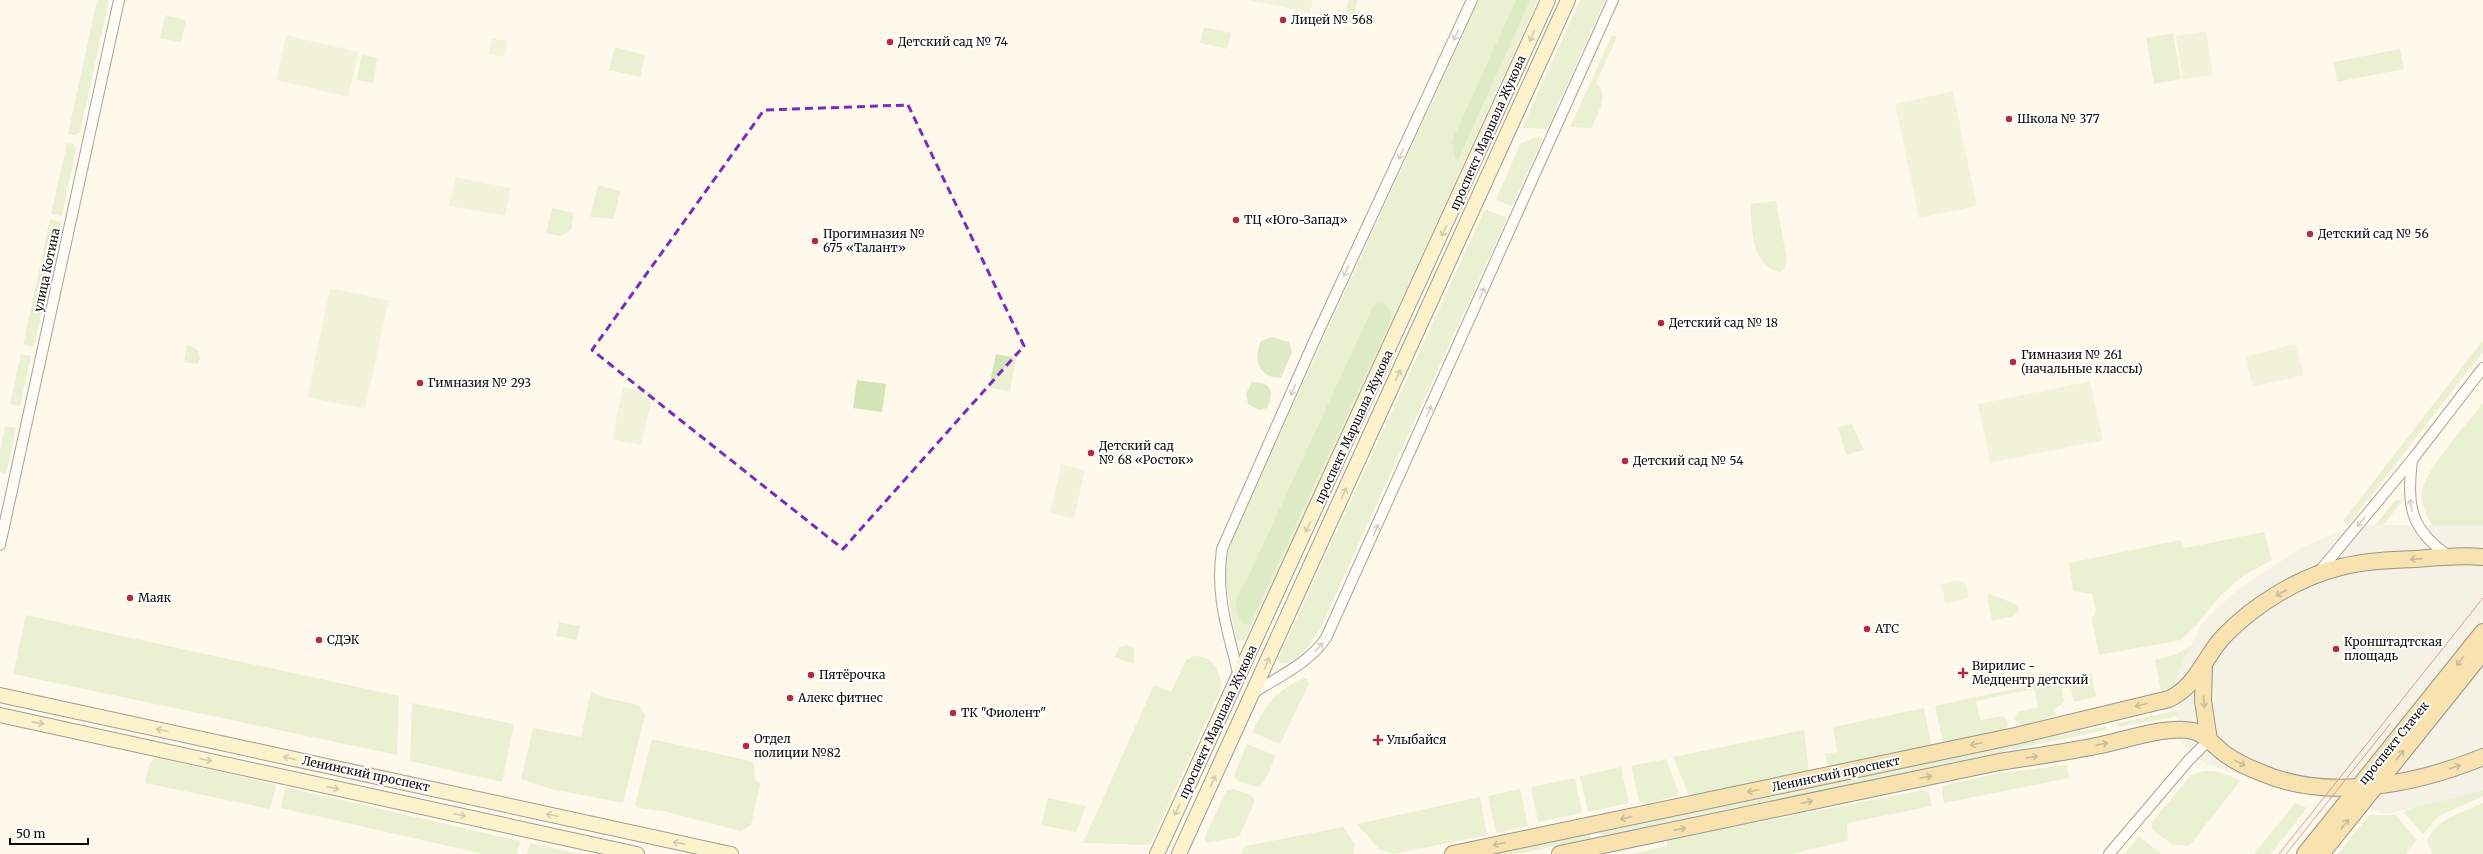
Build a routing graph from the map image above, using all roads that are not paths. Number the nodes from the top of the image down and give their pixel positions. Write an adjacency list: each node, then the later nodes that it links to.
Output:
1 (119, 0): 8 (street, улица Котина)
2 (1472, 0): 15 (street, one-way to 15)
3 (1548, 0): 15 (main road, проспект Маршала Жукова, one-way to 15)
4 (1568, 0): 16 (main road, проспект Маршала Жукова, one-way to 4)
5 (1613, 0): 16 (street, one-way to 5)
6 (2483, 368): 7 (street)
7 (2412, 460): 9 (street, one-way to 7); 11 (street, one-way to 11)
8 (0, 545)
9 (2450, 556): 10 (main road); 11 (main road, one-way to 11)
10 (2483, 556)
11 (2316, 575): 14 (main road, one-way to 14)
12 (2483, 632): 22 (main road, проспект Стачек, one-way to 22)
13 (2483, 652): 21 (main road, проспект Стачек, one-way to 13)
14 (2204, 664): 19 (main road, one-way to 19); 27 (main road, Ленинский проспект, one-way to 27)
15 (1239, 676): 25 (main road, проспект Маршала Жукова, one-way to 25)
16 (1253, 693): 26 (main road, проспект Маршала Жукова, one-way to 16)
17 (0, 695): 24 (main road, Ленинский проспект, one-way to 17)
18 (0, 715): 23 (main road, Ленинский проспект, one-way to 23)
19 (2209, 740): 22 (main road, one-way to 22); 28 (main road, Ленинский проспект, one-way to 19); 29 (street)
20 (2483, 757): 21 (main road, one-way to 20)
21 (2376, 785): 22 (main road); 31 (main road, проспект Стачек, one-way to 21)
22 (2359, 786): 30 (main road, проспект Стачек)
23 (637, 854)
24 (731, 854)
25 (1157, 854)
26 (1179, 854)
27 (1453, 854)
28 (1560, 854)
29 (2109, 854)
30 (2306, 854)
31 (2321, 854)

